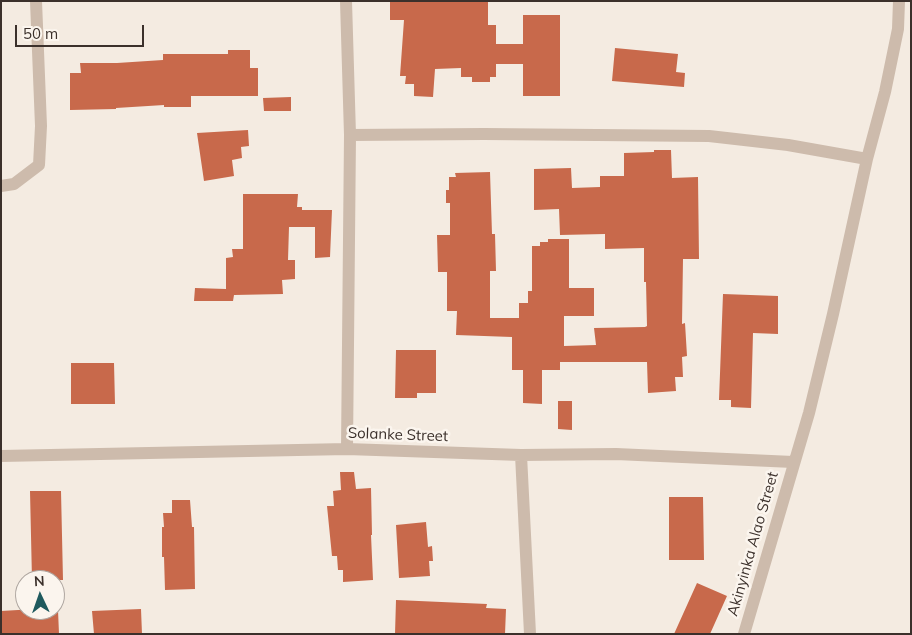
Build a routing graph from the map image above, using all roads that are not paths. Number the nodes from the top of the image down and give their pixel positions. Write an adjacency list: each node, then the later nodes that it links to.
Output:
1 (36, 1): 6 (street)
2 (346, 1): 4 (street)
3 (899, 1): 5 (street, Akinyinka Alao Street)
4 (350, 134): 5 (street); 7 (street)
5 (867, 159): 10 (street, Akinyinka Alao Street)
6 (1, 186)
7 (347, 449): 8 (street, Solanke Street); 9 (street, Solanke Street)
8 (521, 455): 10 (street, Solanke Street); 11 (street)
9 (1, 456)
10 (793, 462): 12 (street, Akinyinka Alao Street)
11 (530, 634)
12 (744, 634)

